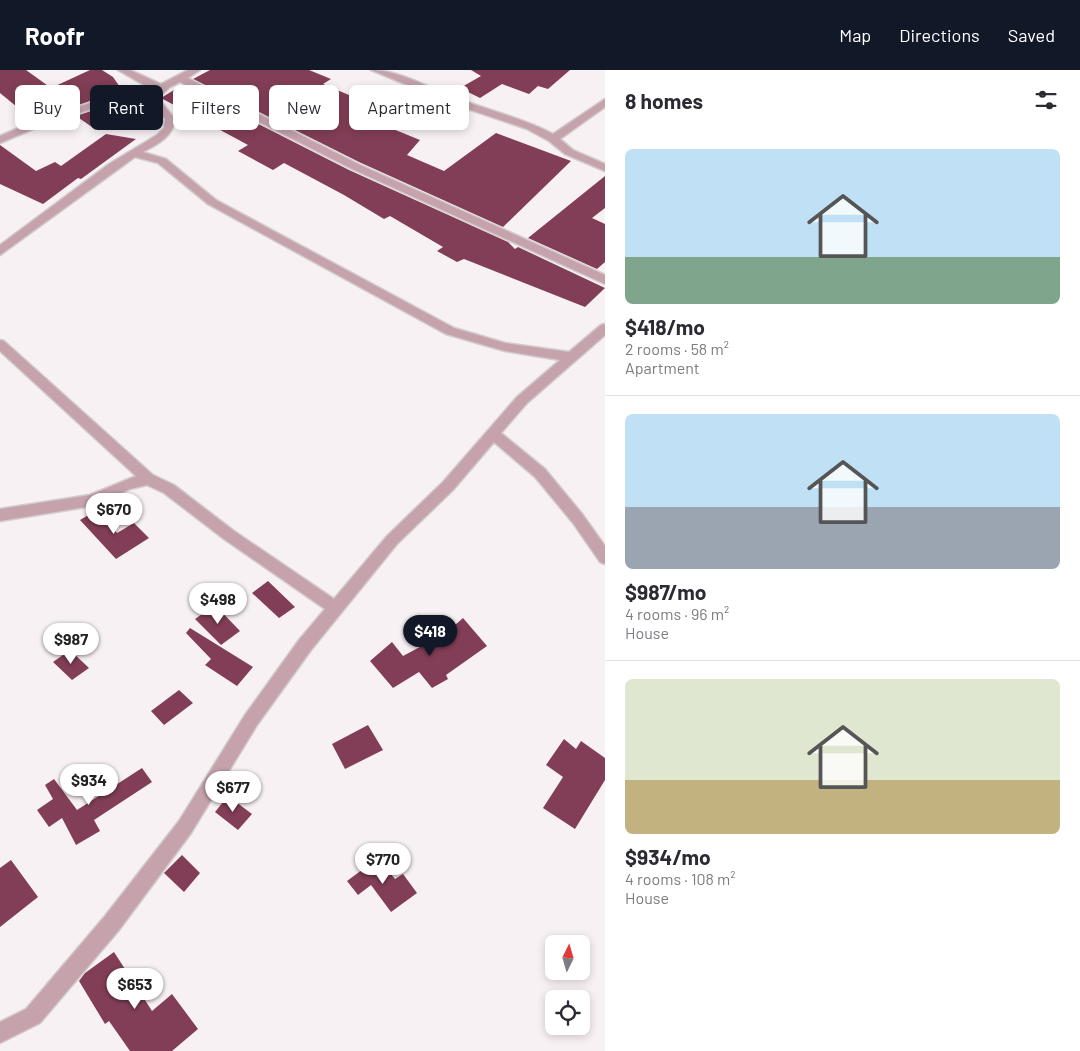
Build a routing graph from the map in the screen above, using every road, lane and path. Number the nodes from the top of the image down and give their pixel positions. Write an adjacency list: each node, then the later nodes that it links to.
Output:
1 (123, 70): 5 (street)
2 (195, 70): 4 (street)
3 (385, 72): 9 (street)
4 (181, 78): 6 (street); 14 (street)
5 (152, 85)
6 (166, 85): 11 (street)
7 (605, 102): 9 (street)
8 (90, 106): 10 (street)
9 (553, 139): 12 (street)
10 (0, 140)
11 (134, 154): 13 (street); 17 (street)
12 (605, 168)
13 (0, 251)
14 (605, 280)
15 (605, 328): 17 (street)
16 (0, 344): 19 (street)
17 (572, 357): 18 (street)
18 (492, 433): 21 (street); 22 (street)
19 (148, 480): 20 (street); 22 (street)
20 (0, 515)
21 (605, 558)
22 (336, 608): 23 (street)
23 (0, 1033)

